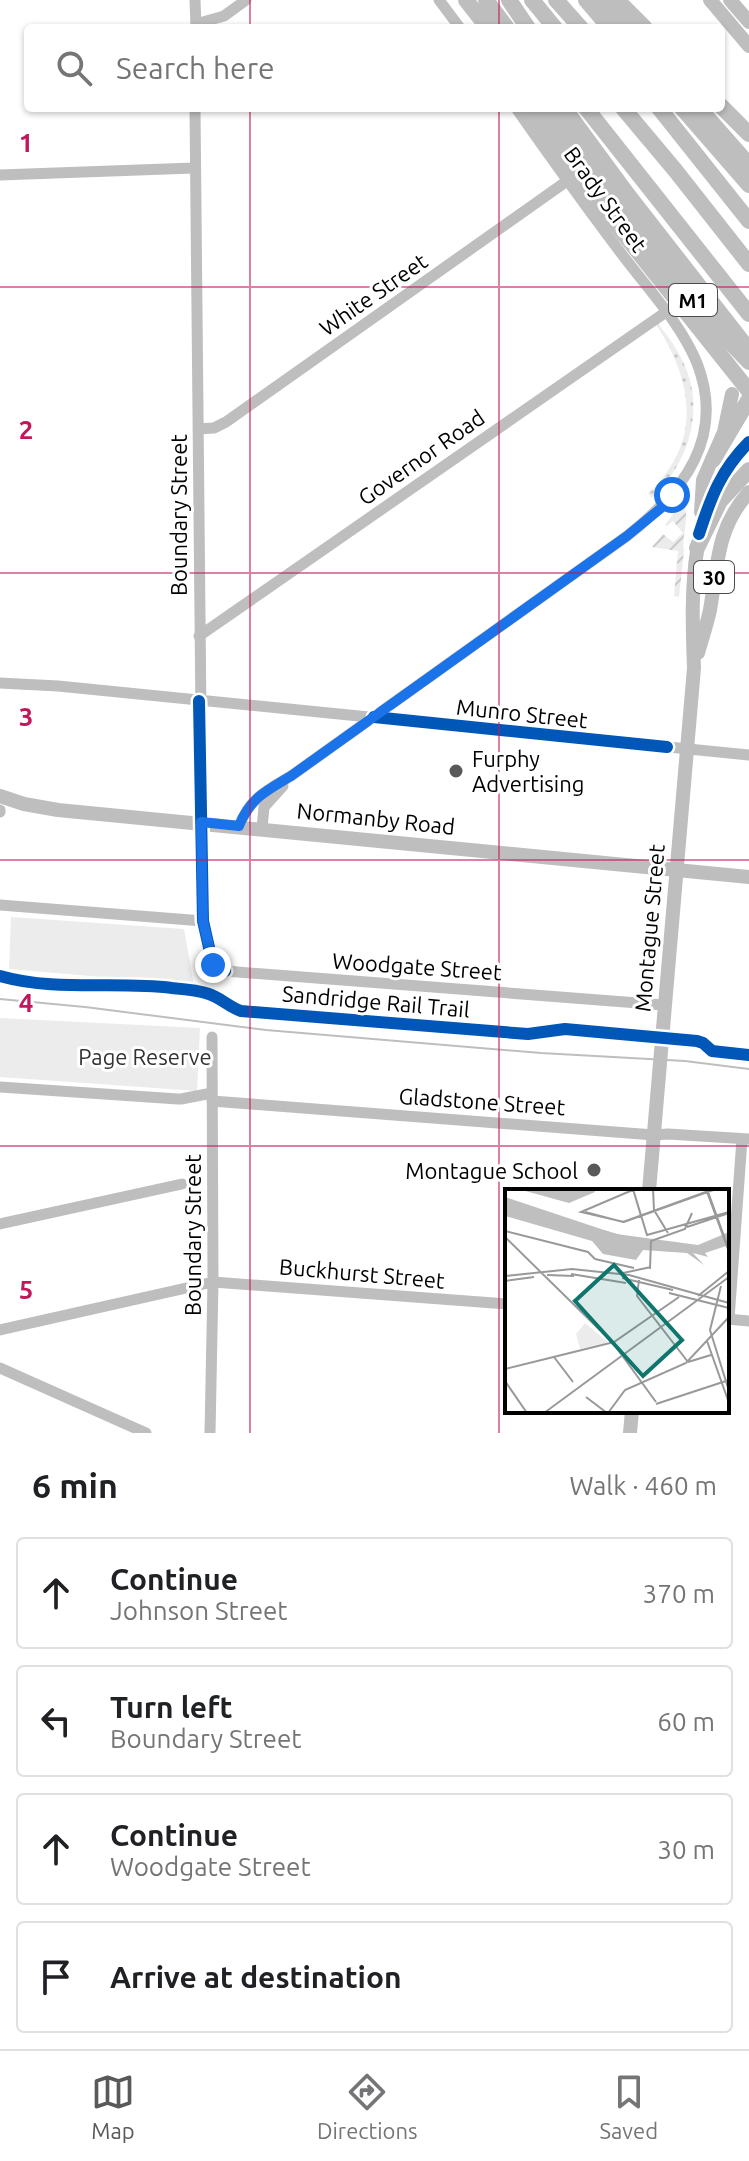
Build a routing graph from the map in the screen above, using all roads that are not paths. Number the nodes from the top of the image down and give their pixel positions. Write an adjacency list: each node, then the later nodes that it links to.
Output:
1 (195, 0): 16 (street)
2 (246, 0): 17 (street)
3 (439, 0): 18 (street)
4 (463, 0): 19 (highway); 20 (highway)
5 (509, 0): 22 (highway)
6 (532, 0): 23 (highway)
7 (556, 0): 24 (highway)
8 (572, 0): 25 (highway)
9 (586, 0): 26 (highway)
10 (601, 0): 27 (highway)
11 (617, 0): 28 (highway)
12 (710, 0): 29 (main road)
13 (730, 0): 15 (main road)
14 (488, 2): 21 (highway)
15 (749, 22)
16 (196, 24)
17 (202, 24)
18 (457, 24)
19 (474, 24)
20 (484, 24)
21 (504, 24)
22 (525, 24)
23 (552, 24)
24 (577, 24)
25 (593, 24)
26 (607, 24)
27 (623, 24)
28 (639, 24)
29 (749, 46)
30 (725, 110): 42 (highway)
31 (195, 112): 45 (street, Boundary Street)
32 (519, 112): 47 (street, Brady Street)
33 (535, 112): 55 (highway)
34 (548, 112): 54 (highway, M1)
35 (567, 112): 53 (highway)
36 (589, 112): 52 (highway)
37 (626, 112): 50 (highway)
38 (660, 112): 49 (highway)
39 (685, 112): 48 (highway)
40 (703, 112): 44 (highway)
41 (714, 112): 43 (highway)
42 (749, 134)
43 (749, 154)
44 (749, 165)
45 (194, 168): 46 (street); 57 (street, Boundary Street)
46 (0, 175)
47 (567, 181): 51 (street, Brady Street); 57 (street, White Street)
48 (749, 185)
49 (749, 221)
50 (749, 264)
51 (666, 312): 63 (street, Governor Road); 67 (street, Brady Street)
52 (749, 314)
53 (749, 350)
54 (749, 362)
55 (740, 393): 59 (main road)
56 (749, 399): 59 (highway)
57 (198, 429): 63 (street, Boundary Street)
58 (749, 442): 62 (main road, Montague Street / 30)
59 (713, 460): 62 (main road)
60 (749, 470): 62 (highway)
61 (749, 492): 64 (main road, Montague Street / 30)
62 (698, 541): 64 (main road, Montague Street / 30)
63 (199, 636): 66 (street, Boundary Street)
64 (694, 668): 68 (main road, Montague Street / 30)
65 (0, 683): 66 (street, Munro Street)
66 (199, 701): 67 (street, Munro Street); 72 (street, Boundary Street)
67 (374, 717): 68 (street, Munro Street); 70 (street, Brady Street)
68 (688, 749): 69 (street, Munro Street); 75 (main road, Montague Street / 30)
69 (749, 755)
70 (291, 776): 73 (street); 74 (street)
71 (0, 796): 72 (main road, Normanby Road)
72 (201, 822): 73 (main road, Normanby Road); 78 (street, Boundary Street)
73 (239, 826): 74 (main road, Normanby Road)
74 (262, 828): 75 (main road, Normanby Road)
75 (677, 871): 76 (main road, Normanby Road); 79 (main road, Montague Street / 30)
76 (749, 877)
77 (0, 905): 78 (street)
78 (203, 921): 79 (street, Woodgate Street)
79 (664, 1005): 83 (main road, Montague Street / 30)
80 (212, 1037): 82 (street, Boundary Street)
81 (0, 1087): 82 (street, Gladstone Street)
82 (212, 1097): 83 (street, Gladstone Street); 88 (street, Boundary Street)
83 (654, 1135): 84 (street, Gladstone Street); 86 (main road, Montague Street / 30)
84 (746, 1139): 90 (street)
85 (182, 1184): 87 (street)
86 (649, 1189)
87 (0, 1224)
88 (213, 1282): 89 (street, Buckhurst Street); 93 (street, Buckhurst Street); 97 (street, Boundary Street)
89 (505, 1304)
90 (729, 1309)
91 (729, 1319): 92 (street)
92 (749, 1321)
93 (0, 1330)
94 (0, 1368): 96 (street)
95 (632, 1413): 98 (main road)
96 (146, 1433)
97 (210, 1433)
98 (630, 1433)

